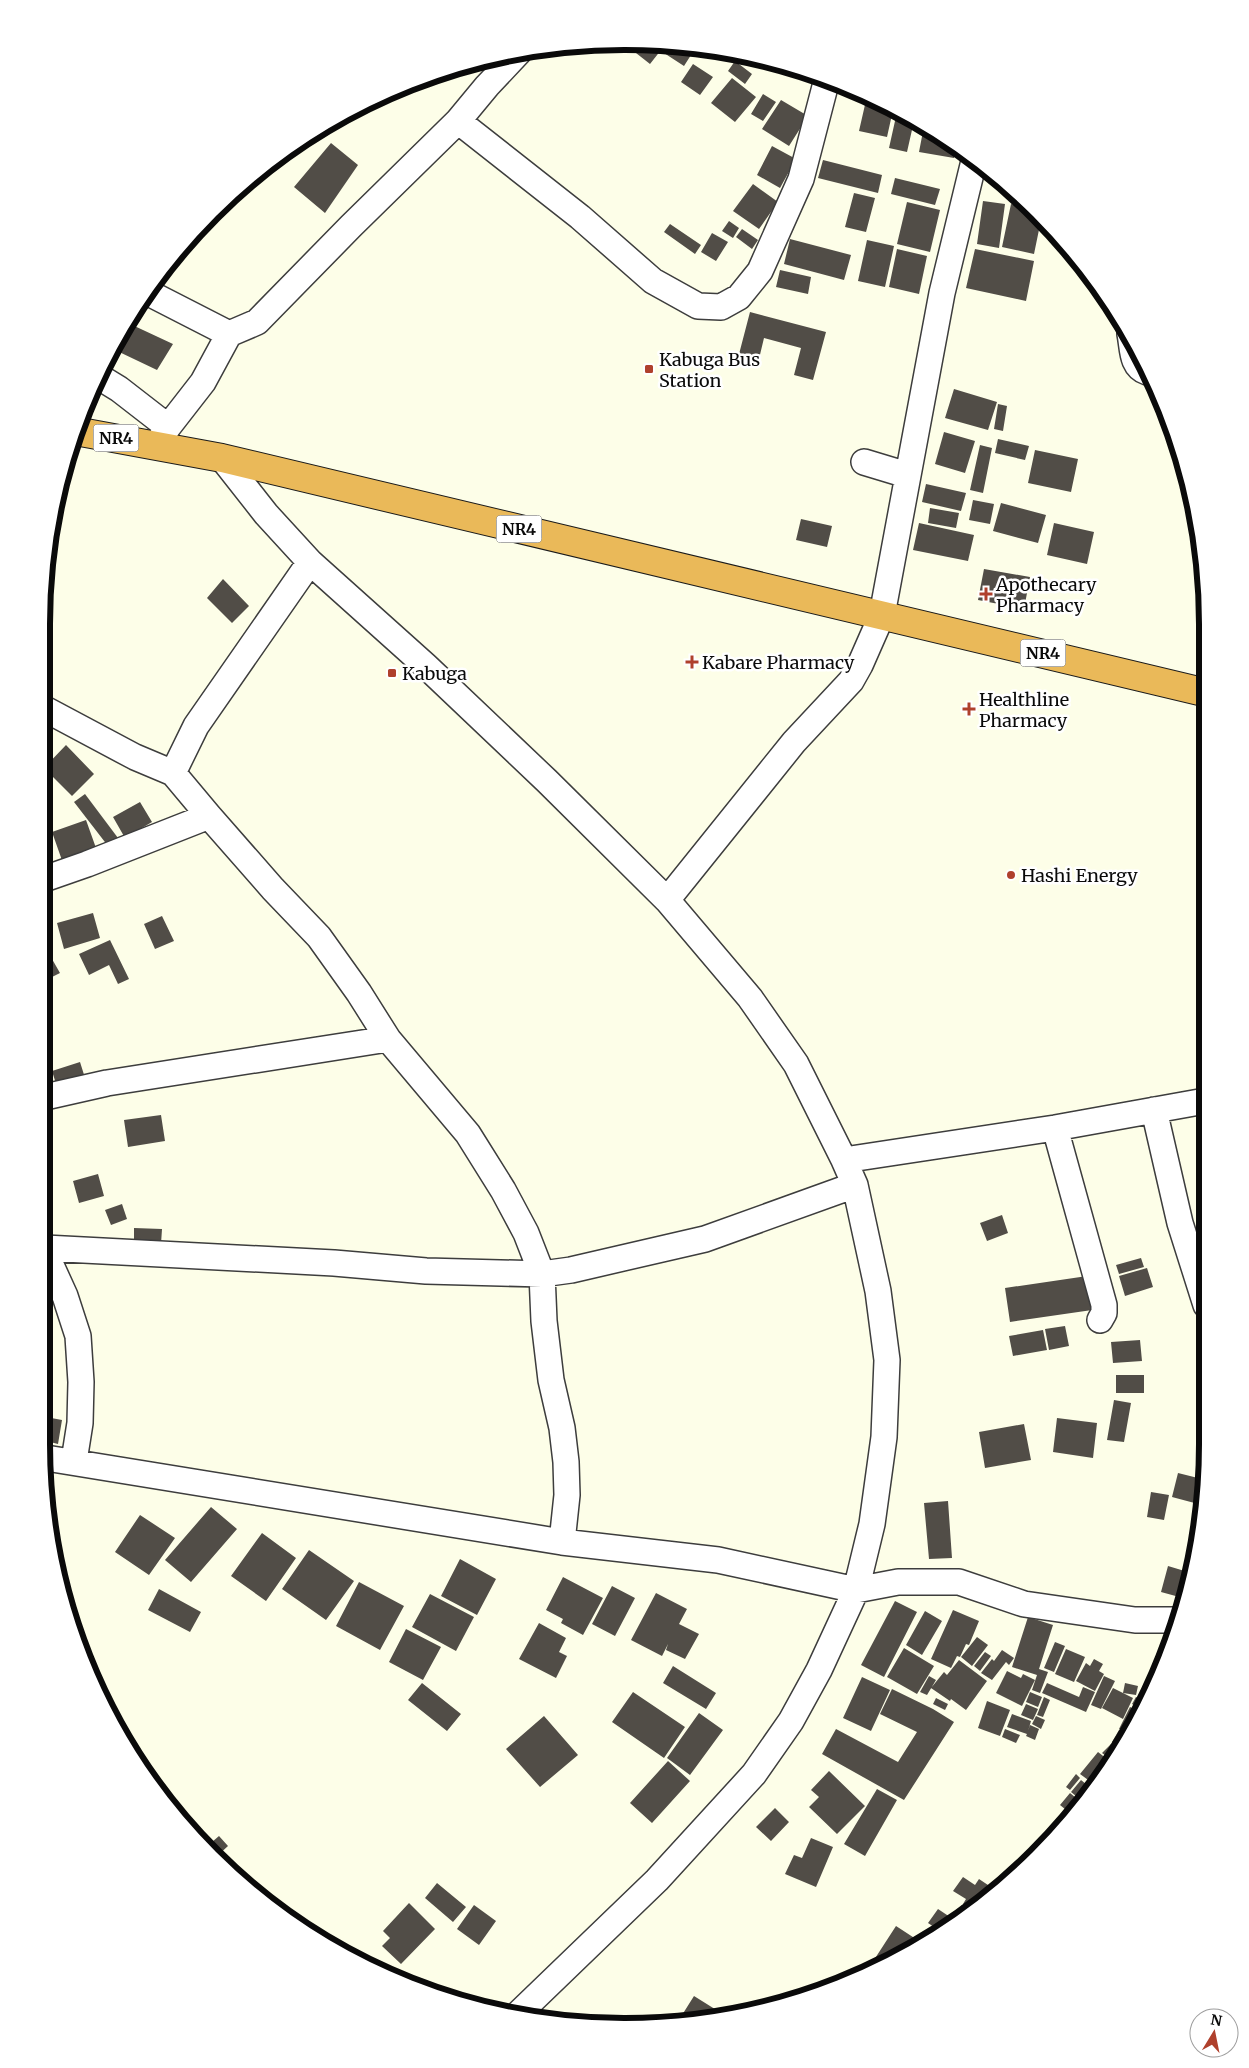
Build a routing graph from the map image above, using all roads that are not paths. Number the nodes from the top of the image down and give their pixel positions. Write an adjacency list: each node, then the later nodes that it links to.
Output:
1 (510, 61): 3 (street)
2 (825, 86): 3 (street)
3 (458, 121): 6 (street)
4 (973, 168): 12 (street)
5 (154, 296): 6 (street)
6 (229, 334): 9 (street)
7 (105, 380): 9 (street)
8 (83, 431): 9 (highway, NR4)
9 (162, 436): 10 (highway, NR4)
10 (222, 458): 13 (street); 14 (highway, NR4)
11 (864, 462): 12 (street)
12 (907, 475): 14 (street)
13 (310, 562): 17 (street); 20 (street)
14 (882, 614): 15 (highway, NR4); 20 (street)
15 (1199, 691)
16 (50, 712): 17 (street)
17 (173, 773): 18 (street)
18 (209, 816): 19 (street); 21 (street)
19 (50, 878)
20 (667, 900): 26 (street)
21 (388, 1039): 22 (street); 30 (street)
22 (50, 1096)
23 (1199, 1102): 24 (street)
24 (1154, 1110): 25 (street); 31 (street)
25 (1055, 1128): 26 (street); 32 (street)
26 (844, 1160): 27 (street)
27 (855, 1184): 30 (street); 36 (street)
28 (50, 1248): 30 (street)
29 (50, 1263): 34 (street)
30 (542, 1274): 35 (street)
31 (1199, 1283)
32 (1100, 1320)
33 (50, 1459): 34 (street)
34 (74, 1462): 35 (street)
35 (562, 1542): 36 (street)
36 (856, 1590): 37 (street); 38 (street)
37 (1171, 1620)
38 (523, 2009)

